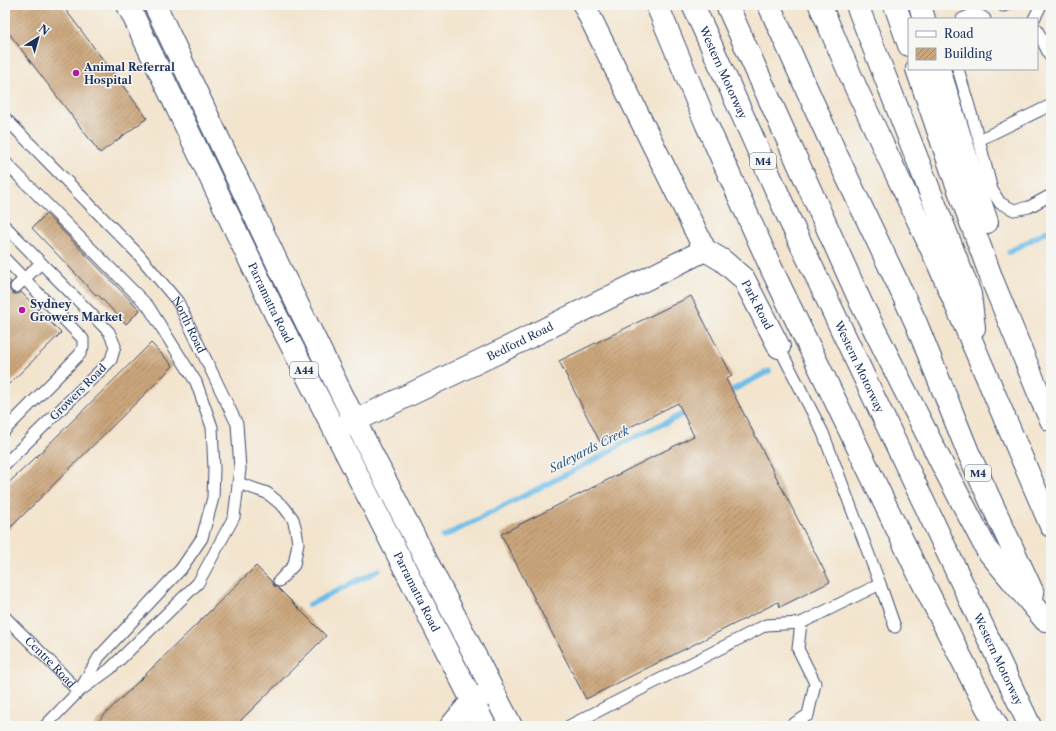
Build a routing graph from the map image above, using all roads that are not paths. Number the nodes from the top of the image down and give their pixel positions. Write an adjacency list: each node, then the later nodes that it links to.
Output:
1 (128, 5): 42 (main road, Parramatta Road / A44)
2 (155, 5): 40 (main road, Parramatta Road / A44)
3 (584, 5): 30 (main road)
4 (657, 5): 61 (main road)
5 (693, 5): 62 (main road, Western Motorway / M4)
6 (727, 5): 51 (main road)
7 (769, 5): 51 (main road, M4)
8 (820, 5): 32 (main road)
9 (858, 5): 32 (main road)
10 (895, 5): 18 (main road)
11 (920, 5): 13 (main road)
12 (1041, 5): 16 (lane)
13 (924, 18)
14 (964, 18): 15 (lane)
15 (984, 18)
16 (1034, 18)
17 (1038, 32): 19 (lane)
18 (908, 42)
19 (1051, 58)
20 (917, 70): 29 (main road)
21 (939, 70): 29 (main road)
22 (958, 70): 25 (lane)
23 (1051, 105): 25 (lane)
24 (5, 118): 44 (lane, North Road)
25 (980, 140): 27 (lane)
26 (5, 162): 53 (lane)
27 (1051, 195)
28 (5, 226): 33 (lane, Growers Road)
29 (985, 239): 35 (main road)
30 (705, 250): 37 (main road, Park Road); 40 (main road, Bedford Road)
31 (5, 259): 34 (lane)
32 (946, 259): 45 (main road)
33 (41, 263): 34 (lane); 43 (lane, Growers Road)
34 (24, 279): 36 (lane); 41 (lane)
35 (999, 279): 38 (main road); 39 (main road)
36 (16, 287)
37 (779, 347): 47 (lane, Park Road)
38 (1051, 404)
39 (1051, 420)
40 (355, 422): 42 (main road, Bedford Road); 52 (main road, Parramatta Road / A44)
41 (5, 430)
42 (335, 431): 54 (main road, Parramatta Road / A44)
43 (5, 464)
44 (238, 483): 46 (lane); 53 (lane, North Road)
45 (1051, 526)
46 (279, 581)
47 (880, 584): 49 (lane); 50 (lane, Park Road)
48 (5, 617): 53 (lane, Centre Road)
49 (801, 623): 59 (lane); 60 (lane)
50 (895, 627)
51 (1048, 627)
52 (493, 691): 54 (main road); 58 (main road, Parramatta Road / A44)
53 (78, 692): 55 (lane)
54 (472, 701): 56 (main road); 57 (main road, Parramatta Road / A44)
55 (45, 726)
56 (451, 726)
57 (485, 726)
58 (511, 726)
59 (569, 726)
60 (790, 726)
61 (997, 726)
62 (1030, 726)

